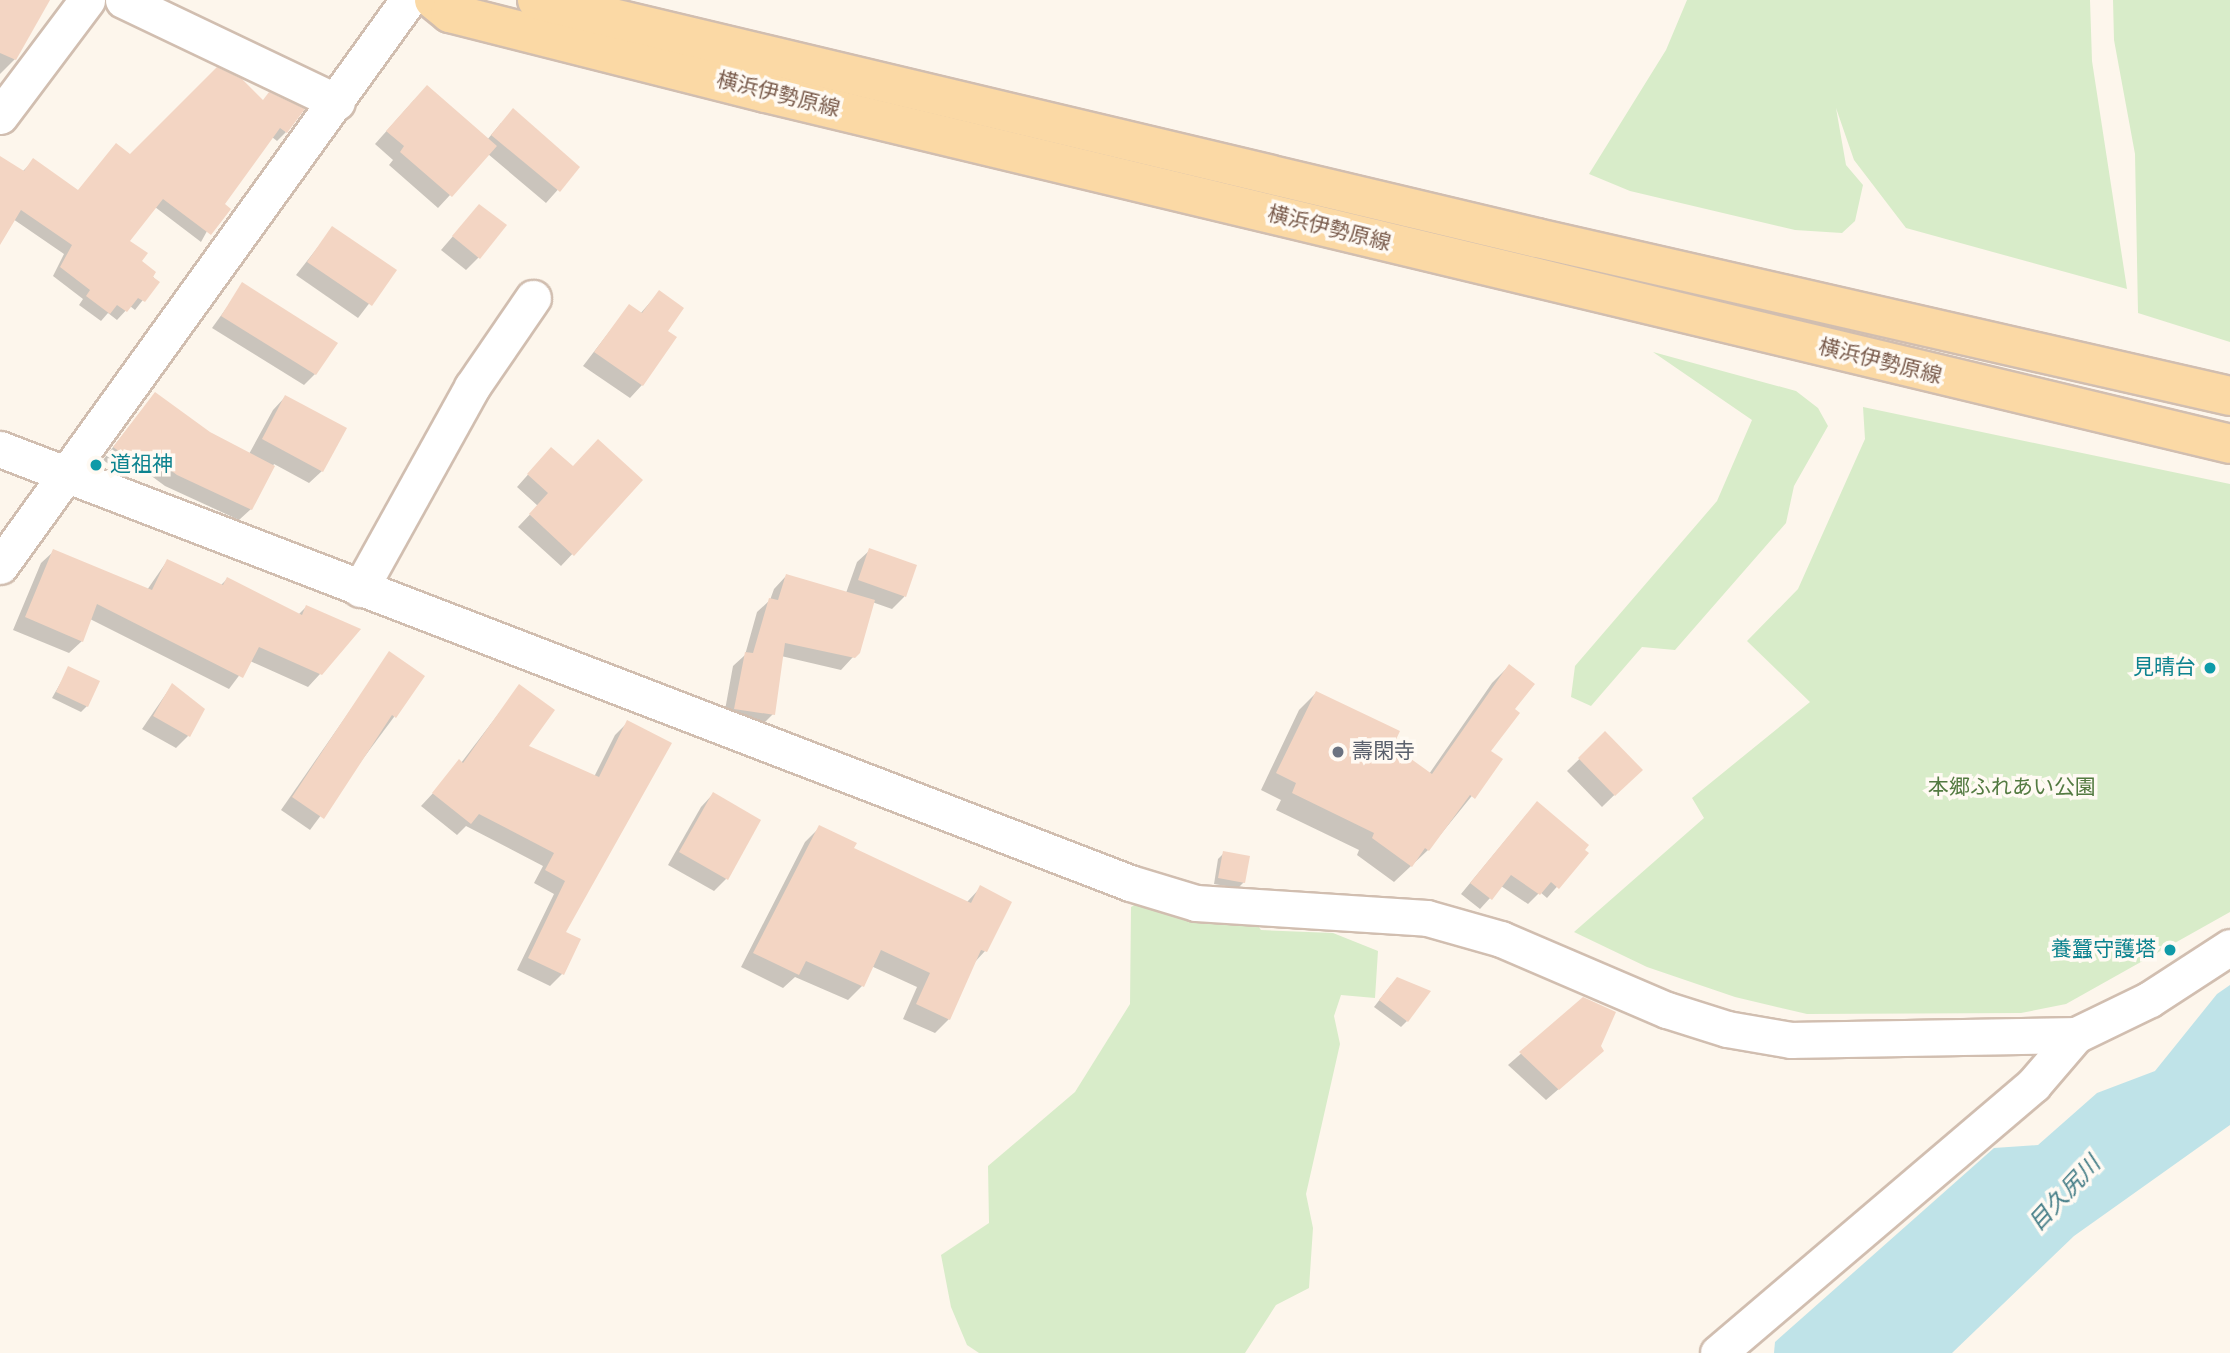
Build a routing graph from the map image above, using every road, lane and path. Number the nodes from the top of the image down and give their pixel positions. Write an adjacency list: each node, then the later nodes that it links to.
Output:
1 (87, 0): 7 (street)
2 (123, 0): 6 (street)
3 (408, 0): 6 (street)
4 (434, 0): 10 (main road, 横浜伊勢原線)
5 (537, 0): 9 (main road, 横浜伊勢原線)
6 (337, 102): 12 (street)
7 (0, 116)
8 (533, 298): 14 (street)
9 (2230, 396)
10 (2230, 444)
11 (0, 449): 12 (street)
12 (64, 475): 13 (street); 14 (street)
13 (0, 566)
14 (359, 589): 16 (street)
15 (2230, 947): 16 (street)
16 (2076, 1035): 17 (street)
17 (1717, 1353)

